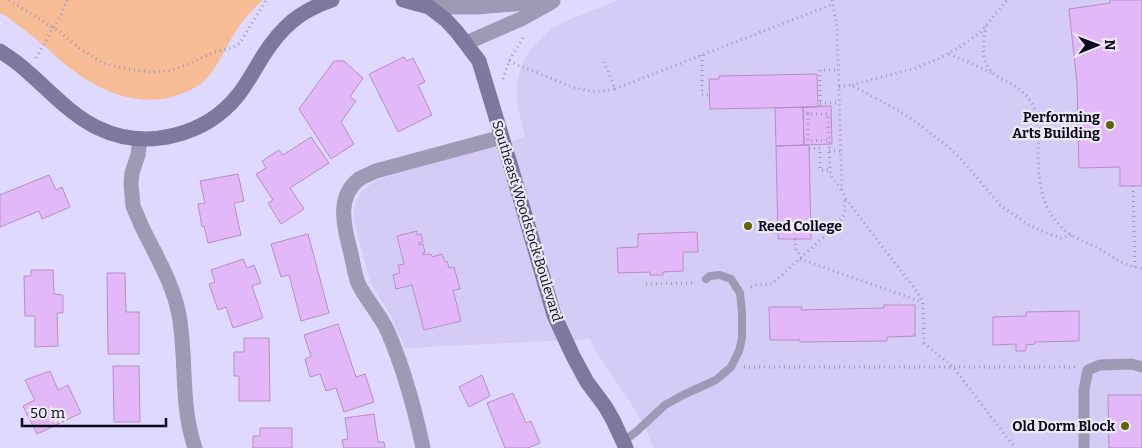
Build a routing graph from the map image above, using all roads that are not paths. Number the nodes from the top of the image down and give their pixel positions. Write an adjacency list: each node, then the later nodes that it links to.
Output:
1 (332, 0): 8 (main road)
2 (403, 0): 4 (main road)
3 (555, 1): 4 (street); 5 (street)
4 (429, 7): 5 (main road, Southeast Woodstock Boulevard)
5 (466, 43): 7 (main road, Southeast Woodstock Boulevard)
6 (0, 51): 8 (main road)
7 (502, 137): 11 (main road, Southeast Woodstock Boulevard); 13 (street)
8 (140, 138): 12 (street)
9 (706, 279): 11 (lane)
10 (1142, 367): 14 (street)
11 (625, 445)
12 (195, 448)
13 (423, 448)
14 (1084, 448)

